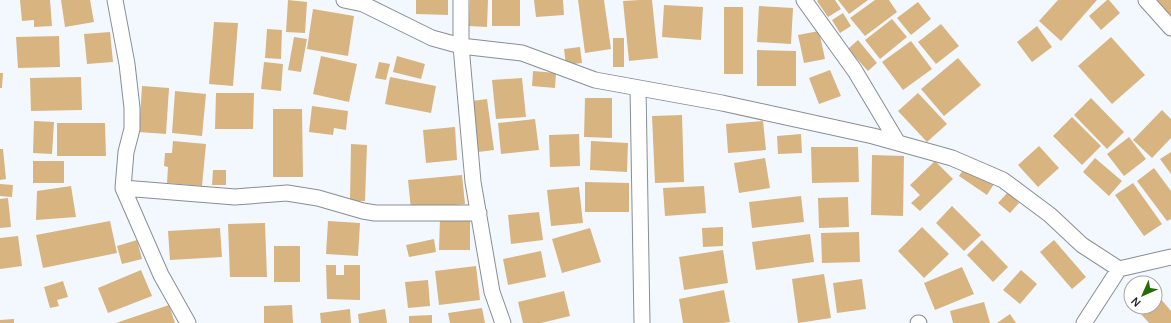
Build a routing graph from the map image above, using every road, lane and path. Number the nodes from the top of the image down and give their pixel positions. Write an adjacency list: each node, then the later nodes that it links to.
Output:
1 (115, 0): 10 (street)
2 (344, 0): 7 (street)
3 (461, 0): 7 (street)
4 (804, 0): 9 (street)
5 (1146, 0): 6 (street)
6 (1171, 28)
7 (461, 46): 8 (street); 11 (street)
8 (638, 88): 9 (street); 16 (street)
9 (898, 143): 13 (street)
10 (124, 188): 11 (street); 14 (street)
11 (478, 213): 15 (street)
12 (1171, 257): 13 (street)
13 (1119, 270): 17 (street)
14 (188, 323)
15 (503, 323)
16 (642, 323)
17 (1084, 323)

